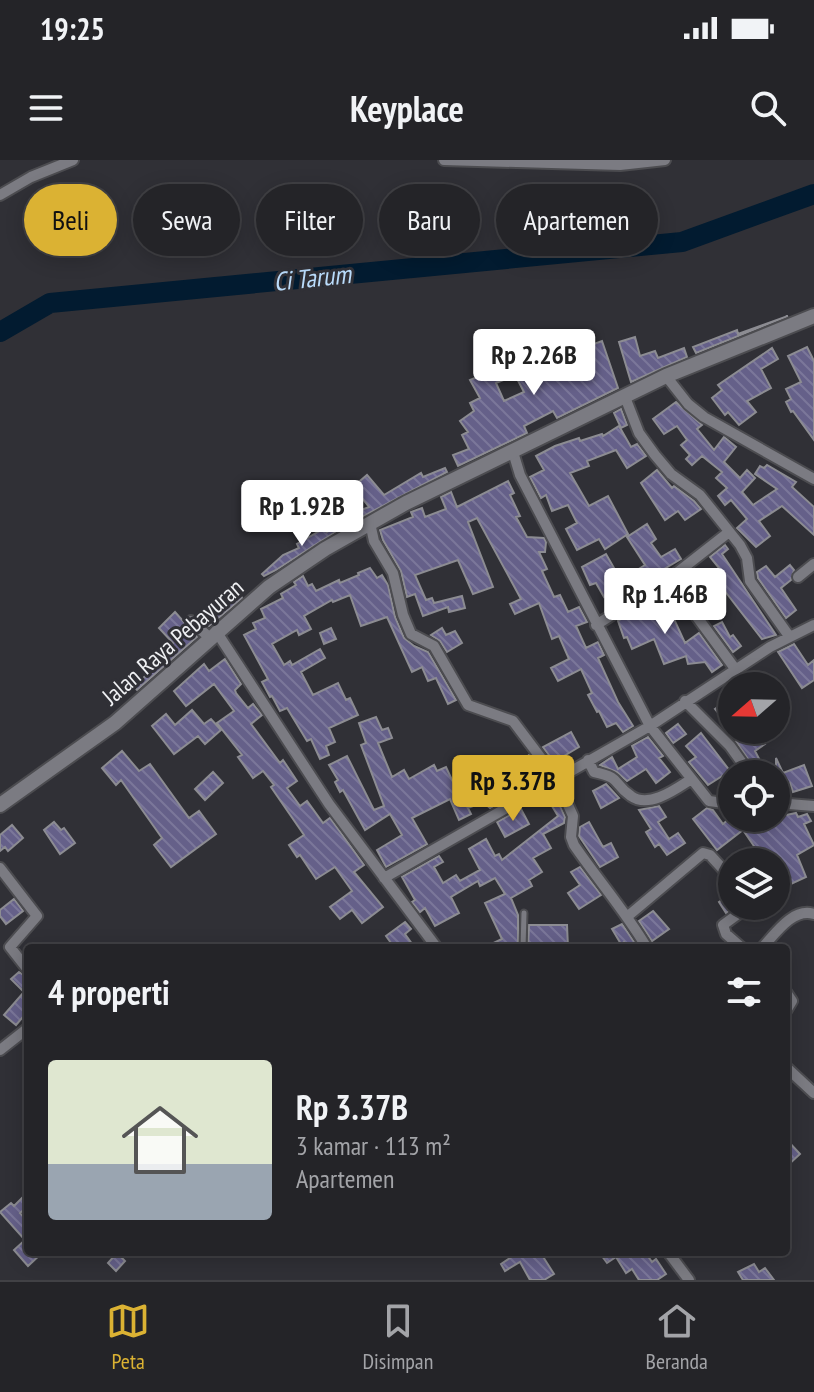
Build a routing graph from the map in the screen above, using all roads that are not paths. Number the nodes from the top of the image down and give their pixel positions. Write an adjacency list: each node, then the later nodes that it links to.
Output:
1 (73, 160): 4 (street)
2 (444, 160): 3 (street)
3 (665, 160)
4 (0, 195)
5 (814, 316): 6 (main road, Jalan Raya Pebayuran)
6 (666, 376): 7 (main road, Jalan Raya Pebayuran); 9 (street)
7 (625, 397): 8 (main road, Jalan Raya Pebayuran); 11 (street)
8 (513, 452): 10 (main road, Jalan Raya Pebayuran); 16 (street)
9 (814, 479)
10 (370, 523): 18 (main road, Jalan Raya Pebayuran); 25 (street)
11 (729, 532): 14 (street); 19 (street)
12 (814, 564): 13 (street)
13 (798, 577)
14 (669, 579): 16 (street); 20 (street)
15 (191, 621): 18 (street)
16 (596, 625): 22 (street)
17 (814, 625): 19 (street)
18 (213, 634): 29 (main road, Jalan Raya Pebayuran); 33 (street)
19 (789, 636): 20 (street)
20 (736, 670): 21 (street)
21 (685, 701): 22 (street); 24 (street)
22 (650, 726): 23 (street); 26 (street)
23 (588, 760): 25 (street); 26 (street)
24 (740, 760)
25 (556, 778): 33 (street); 36 (street)
26 (690, 780): 27 (street)
27 (718, 802)
28 (790, 804): 30 (street)
29 (0, 805)
30 (814, 806)
31 (718, 864): 36 (street)
32 (0, 868): 43 (street)
33 (384, 878): 38 (street)
34 (524, 913): 39 (lane)
35 (814, 914): 42 (street)
36 (628, 916): 40 (street)
37 (730, 920): 41 (street)
38 (434, 944)
39 (523, 944)
40 (645, 944)
41 (737, 944)
42 (766, 944)
43 (24, 965)
44 (24, 1031): 45 (street)
45 (0, 1050)
46 (790, 1071): 47 (street)
47 (814, 1093)
48 (671, 1256): 49 (street)
49 (689, 1280)

